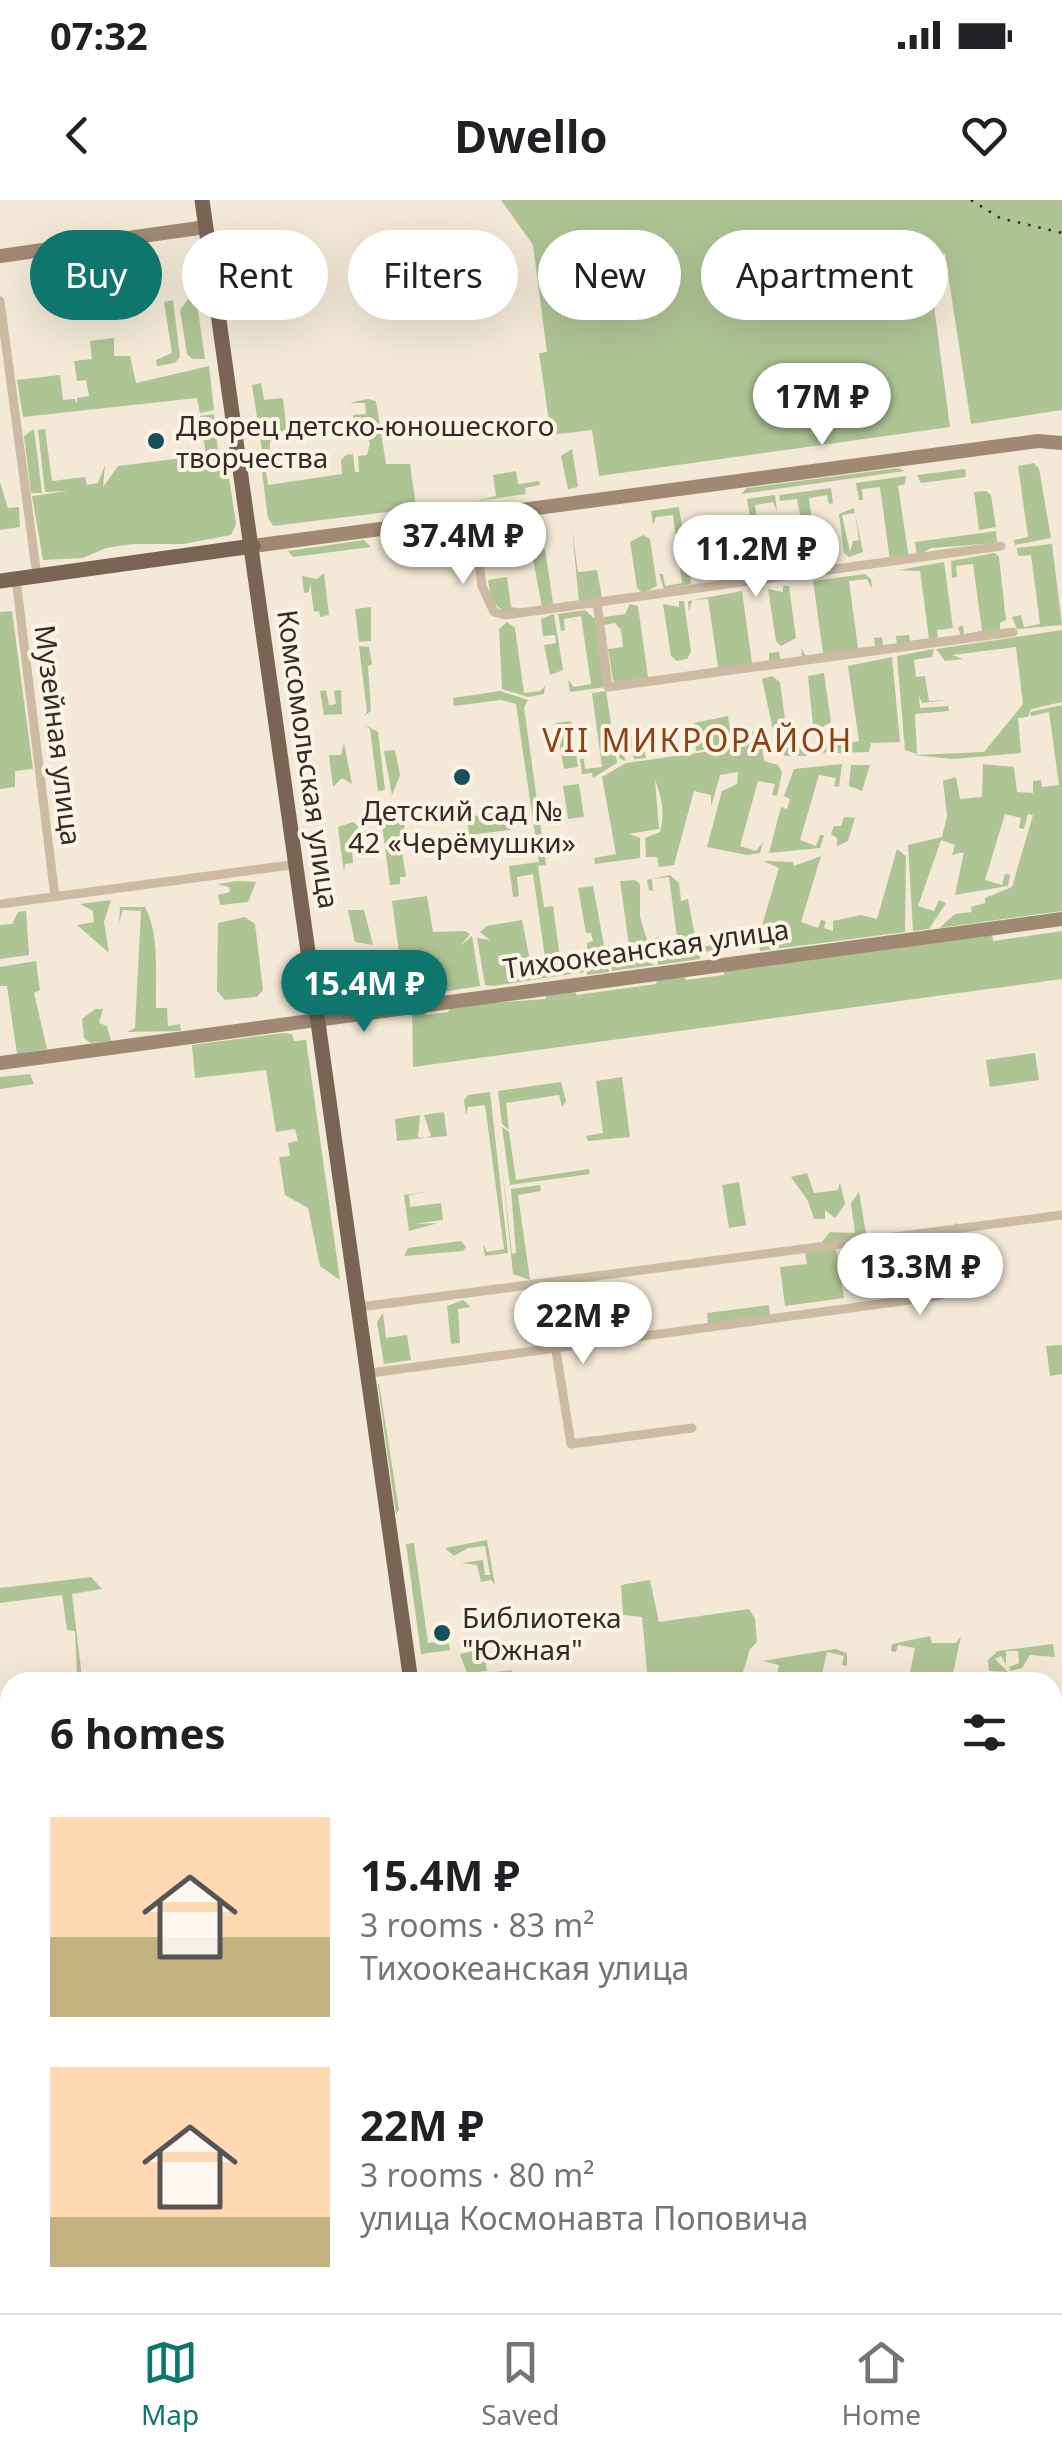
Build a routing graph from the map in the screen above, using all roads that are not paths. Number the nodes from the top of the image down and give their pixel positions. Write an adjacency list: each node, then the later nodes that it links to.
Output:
1 (202, 200): 2 (main road, Комсомольская улица)
2 (206, 228): 3 (street); 7 (main road, Комсомольская улица)
3 (0, 256)
4 (0, 301): 9 (street)
5 (1062, 442): 6 (street)
6 (474, 517): 7 (street); 11 (street)
7 (253, 546): 9 (main road); 13 (main road, Комсомольская улица)
8 (1001, 546): 11 (street)
9 (37, 576): 10 (main road)
10 (8, 580): 14 (street, Музейная улица)
11 (598, 602): 12 (street)
12 (1014, 632)
13 (298, 864): 14 (street); 17 (main road, Комсомольская улица)
14 (55, 897): 15 (street)
15 (0, 904)
16 (1062, 920): 17 (street, Тихоокеанская улица)
17 (321, 1018): 18 (street, Тихоокеанская улица); 21 (main road, Комсомольская улица)
18 (0, 1064)
19 (1062, 1215): 20 (street)
20 (961, 1227): 21 (street); 22 (street)
21 (360, 1307): 23 (main road, Комсомольская улица)
22 (556, 1351): 23 (street); 24 (street)
23 (371, 1373): 25 (main road, Комсомольская улица)
24 (692, 1428)
25 (410, 1672)

